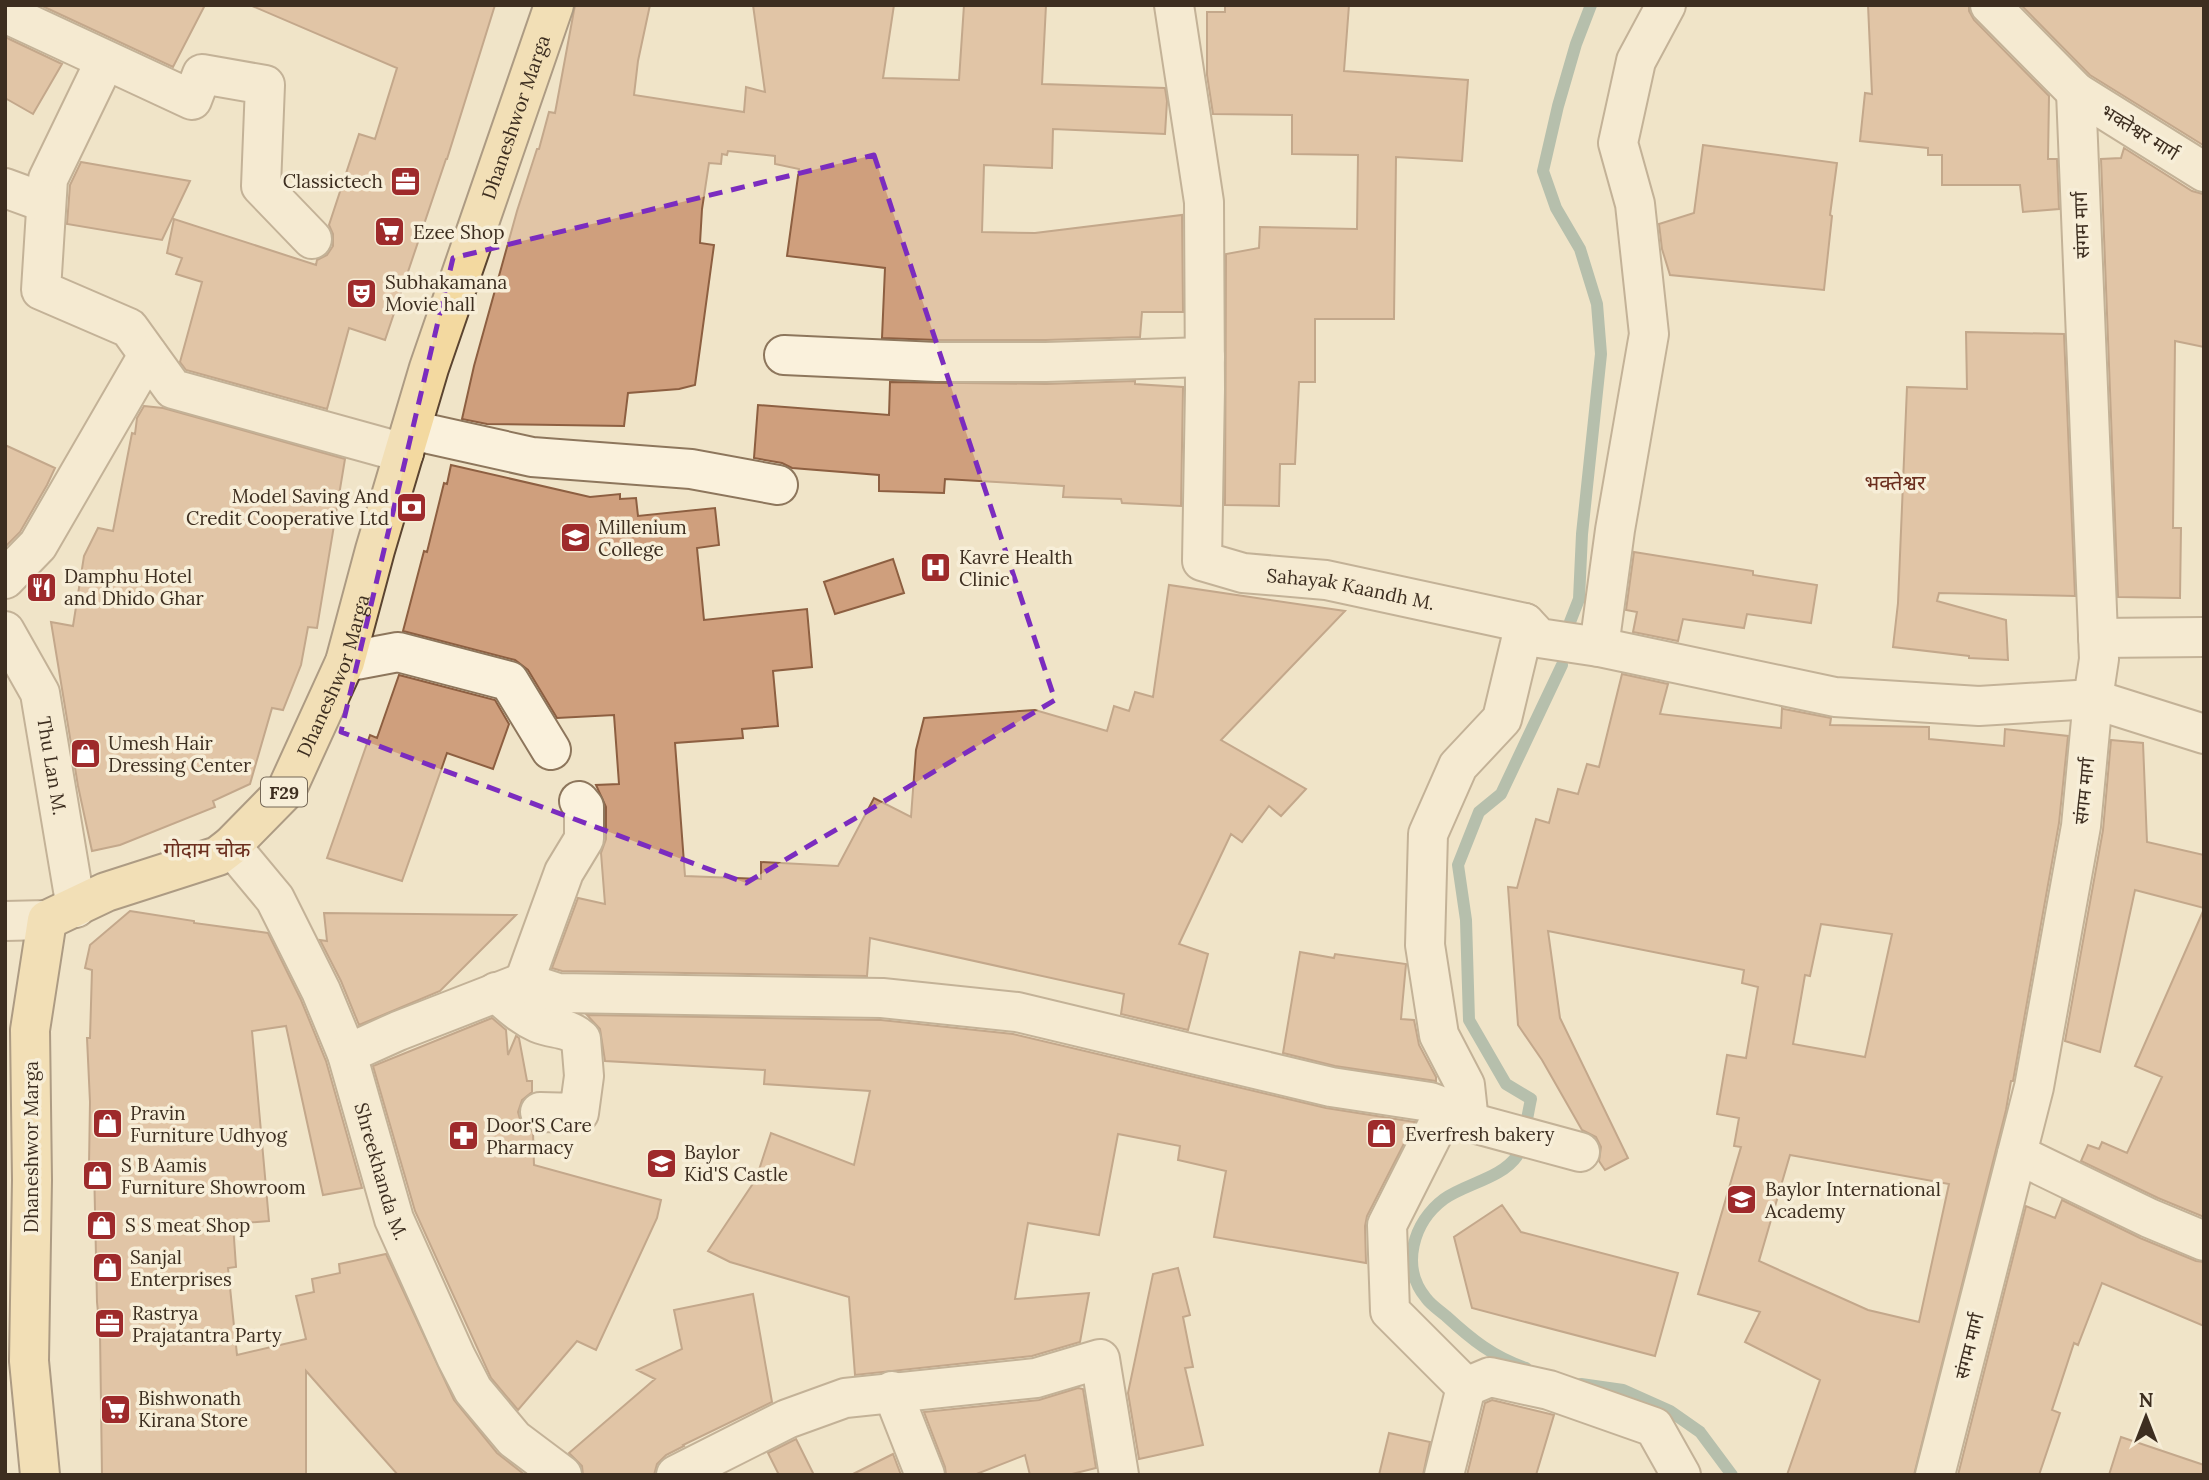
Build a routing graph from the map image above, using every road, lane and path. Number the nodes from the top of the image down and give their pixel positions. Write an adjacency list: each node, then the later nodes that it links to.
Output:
1 (554, 5): 15 (main road, Dhaneshwor Marga / F29)
2 (1174, 5): 14 (street, Sahayak Kaandh M.)
3 (1666, 5): 22 (street)
4 (1990, 5): 7 (street, भक्तेश्वर मार्ग)
5 (5, 13): 6 (street)
6 (105, 61): 10 (street); 11 (street)
7 (2076, 92): 8 (street, भक्तेश्वर मार्ग); 21 (street, संगम मार्ग)
8 (2204, 172)
9 (5, 188): 10 (street)
10 (46, 203): 12 (street)
11 (312, 239)
12 (148, 355): 15 (street); 17 (street)
13 (784, 355): 14 (street)
14 (1205, 357): 18 (street, Sahayak Kaandh M.)
15 (407, 442): 16 (street); 23 (main road, Dhaneshwor Marga / F29)
16 (778, 485)
17 (5, 579)
18 (1525, 623): 22 (street); 34 (street)
19 (5, 631): 29 (street, Thu Lan M.)
20 (2204, 637): 21 (street)
21 (2098, 638): 24 (street, संगम मार्ग)
22 (1599, 647): 24 (street)
23 (345, 663): 26 (street); 28 (main road, Dhaneshwor Marga / F29)
24 (2093, 699): 25 (street); 36 (street, संगम मार्ग)
25 (2204, 734)
26 (551, 750)
27 (579, 801): 31 (street)
28 (231, 846): 29 (main road, Dhaneshwor Marga / F29); 32 (street, Shreekhanda M.)
29 (62, 914): 30 (street); 38 (main road, Dhaneshwor Marga)
30 (5, 921)
31 (510, 987): 32 (street); 33 (street); 34 (street)
32 (347, 1054): 42 (street, Shreekhanda M.)
33 (540, 1112)
34 (1457, 1115): 35 (street); 39 (street)
35 (1580, 1152)
36 (2017, 1154): 37 (street); 48 (street, संगम मार्ग)
37 (2204, 1241)
38 (17, 1360): 41 (main road, Dhaneshwor Marga)
39 (1466, 1387): 46 (street); 47 (street)
40 (892, 1391): 43 (street); 44 (street); 45 (street)
41 (40, 1475)
42 (562, 1475)
43 (676, 1475)
44 (925, 1475)
45 (1119, 1475)
46 (1444, 1475)
47 (1681, 1475)
48 (1935, 1475)

